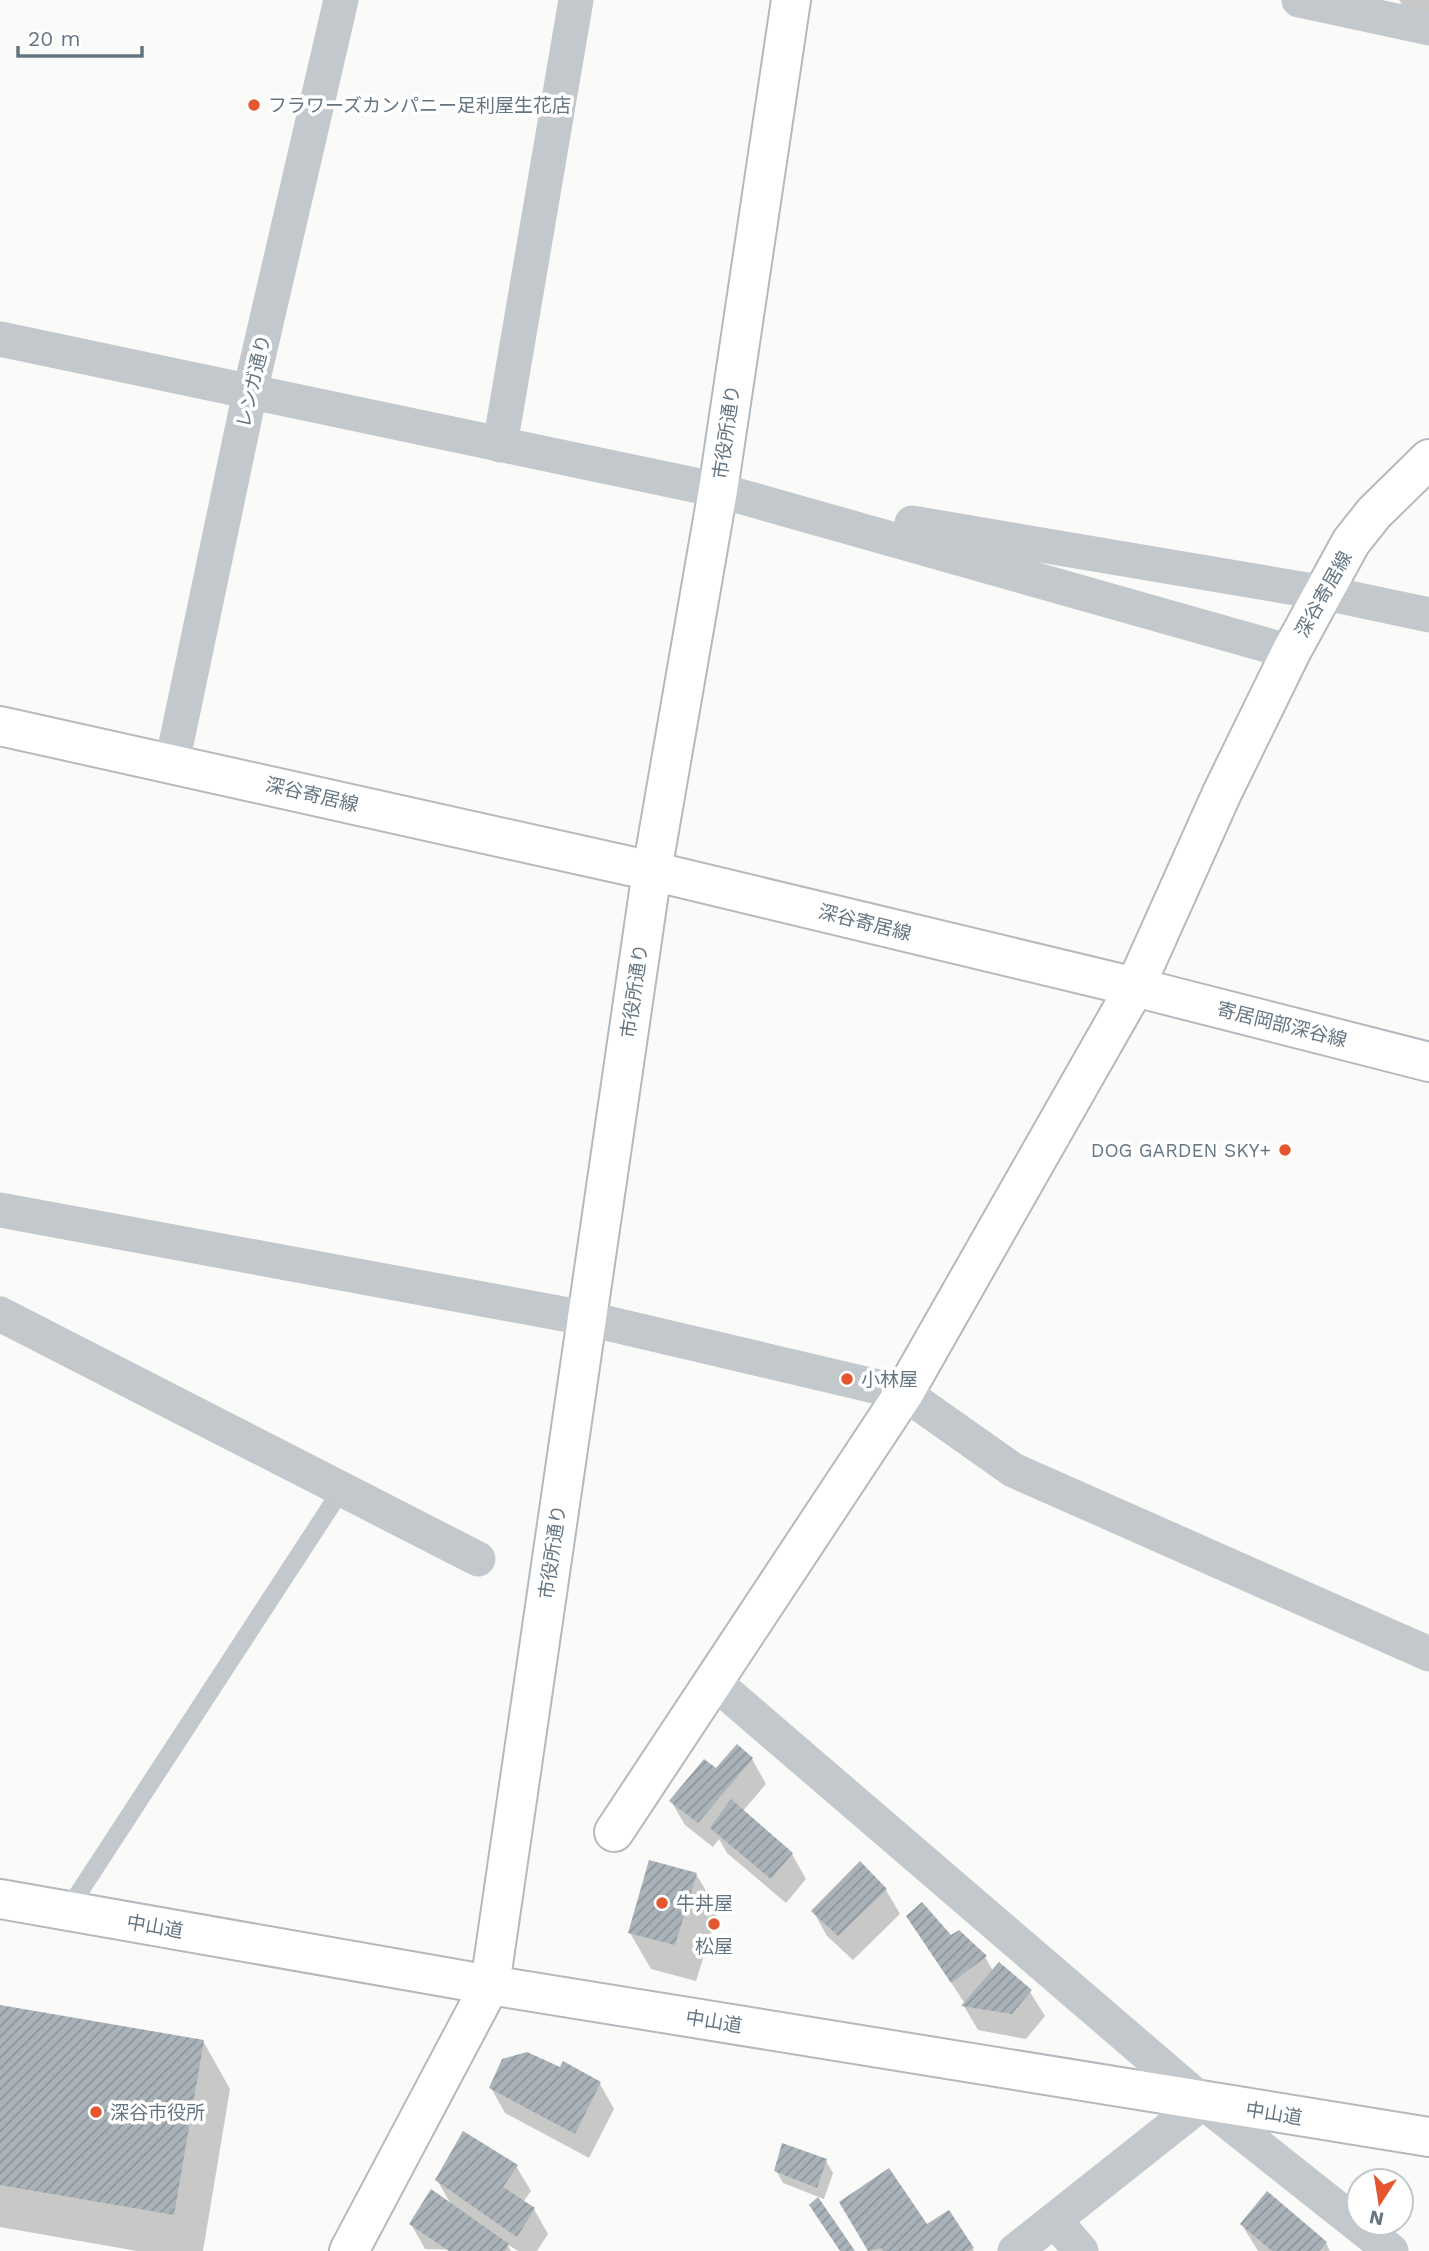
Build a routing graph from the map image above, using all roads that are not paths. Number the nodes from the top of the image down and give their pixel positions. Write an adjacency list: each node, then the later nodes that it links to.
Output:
1 (341, 0): 7 (street, レンガ通り)
2 (576, 0): 8 (street)
3 (791, 0): 10 (main road, 市役所通り)
4 (1310, 1): 5 (street)
5 (1429, 28)
6 (0, 339): 7 (street)
7 (250, 392): 8 (street); 15 (street, レンガ通り)
8 (500, 445): 10 (street)
9 (1429, 459): 11 (main road, 深谷寄居線)
10 (718, 490): 11 (street); 13 (street); 16 (main road, 市役所通り)
11 (1325, 593): 12 (street); 13 (main road, 深谷寄居線)
12 (1429, 615)
13 (1291, 652): 17 (main road, 深谷寄居線)
14 (0, 726): 15 (main road, 深谷寄居線)
15 (172, 763): 16 (main road, 深谷寄居線)
16 (652, 871): 17 (main road, 深谷寄居線); 21 (main road, 市役所通り)
17 (1135, 987): 18 (main road, 寄居岡部深谷線); 22 (main road)
18 (1429, 1062)
19 (0, 1210): 21 (street)
20 (0, 1314): 23 (street)
21 (585, 1318): 22 (street); 30 (main road, 市役所通り)
22 (904, 1393): 25 (street); 26 (main road)
23 (342, 1489): 24 (street); 29 (lane)
24 (478, 1559)
25 (1429, 1654)
26 (713, 1681): 27 (main road); 31 (street)
27 (614, 1832)
28 (0, 1899): 29 (main road, 中山道)
29 (67, 1911): 30 (main road, 中山道)
30 (490, 1985): 31 (main road, 中山道); 34 (main road, 市役所通り)
31 (1203, 2102): 32 (main road, 中山道); 33 (street); 37 (street)
32 (1429, 2137)
33 (1055, 2221): 35 (street); 36 (street)
34 (349, 2251)
35 (1015, 2251)
36 (1081, 2251)
37 (1391, 2251)

